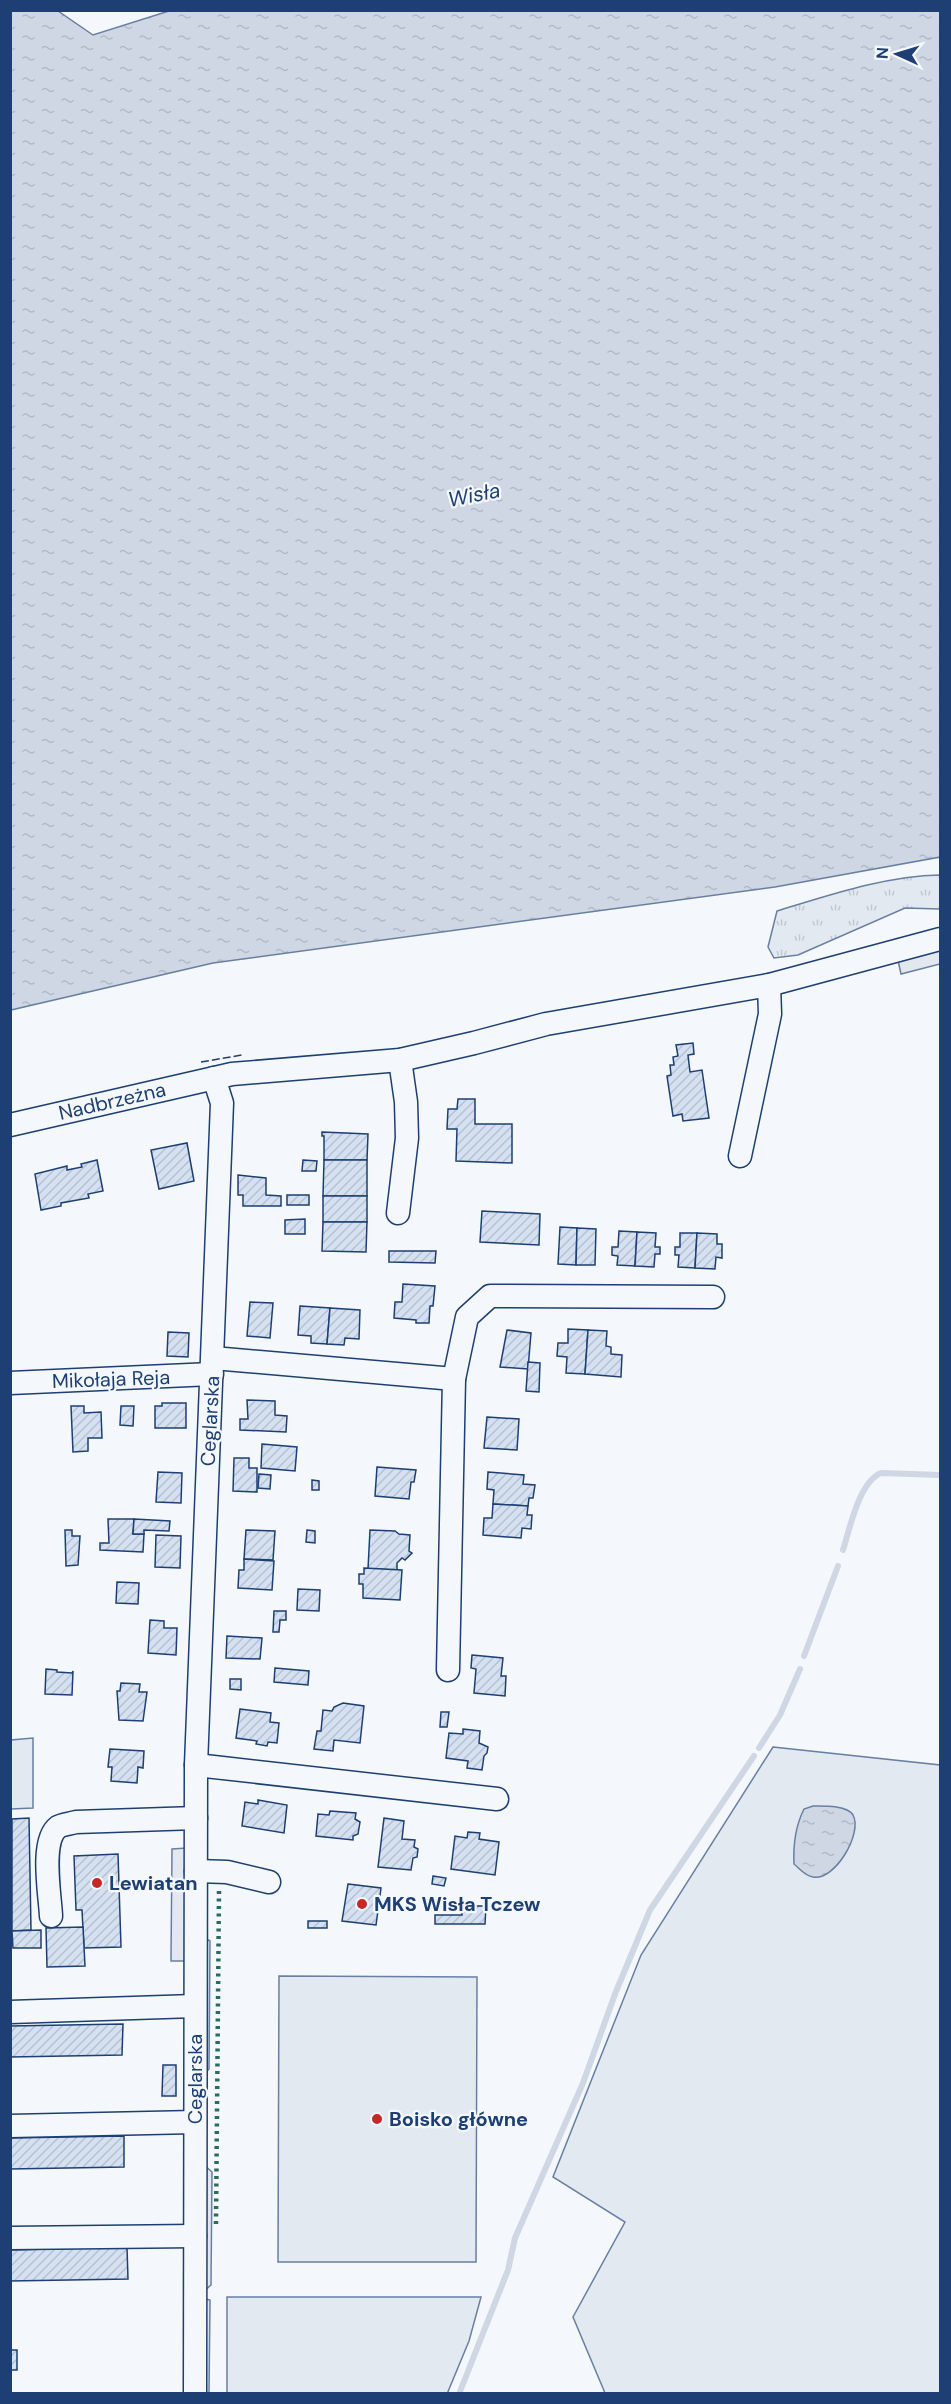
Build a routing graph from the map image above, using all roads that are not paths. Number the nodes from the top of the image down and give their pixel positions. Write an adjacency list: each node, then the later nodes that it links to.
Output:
1 (940, 939): 2 (street, Nadbrzeżna)
2 (769, 985): 3 (street, Nadbrzeżna); 6 (street)
3 (400, 1060): 4 (street, Nadbrzeżna); 7 (street)
4 (214, 1078): 5 (street, Nadbrzeżna); 9 (street, Ceglarska)
5 (10, 1125)
6 (740, 1156)
7 (398, 1213)
8 (712, 1297): 10 (street)
9 (212, 1366): 10 (street, Mikołaja Reja); 11 (street, Mikołaja Reja); 13 (street, Ceglarska)
10 (454, 1379): 12 (street)
11 (10, 1383)
12 (448, 1670)
13 (196, 1765): 14 (street); 15 (street, Ceglarska)
14 (497, 1799)
15 (196, 1818): 16 (street, Ceglarska); 18 (street)
16 (196, 1871): 17 (street); 19 (street, Ceglarska)
17 (269, 1882)
18 (51, 1916)
19 (195, 2006): 20 (street); 21 (street, Ceglarska)
20 (10, 2012)
21 (195, 2122): 22 (street); 23 (street, Ceglarska)
22 (10, 2126)
23 (195, 2236): 24 (street); 25 (street, Ceglarska)
24 (10, 2238)
25 (195, 2394)

